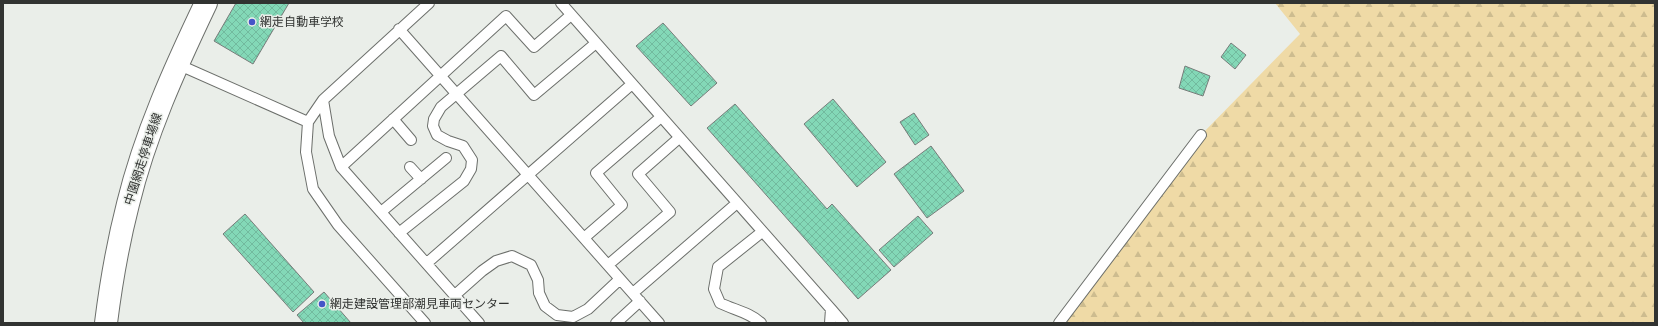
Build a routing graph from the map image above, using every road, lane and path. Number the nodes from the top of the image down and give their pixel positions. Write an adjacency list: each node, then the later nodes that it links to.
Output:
1 (206, 3): 7 (main road, 中園網走停車場線)
2 (429, 3): 5 (lane)
3 (561, 3): 4 (lane)
4 (571, 15): 6 (lane); 8 (lane)
5 (399, 29): 8 (lane); 11 (lane)
6 (596, 43): 9 (lane); 10 (lane)
7 (177, 64): 14 (lane); 35 (main road, 中園網走停車場線)
8 (441, 76): 10 (lane); 13 (lane)
9 (632, 84): 12 (lane); 21 (lane)
10 (456, 93): 21 (lane); 25 (lane)
11 (323, 100): 14 (lane); 19 (lane)
12 (661, 117): 16 (lane); 27 (lane)
13 (393, 119): 17 (lane); 19 (lane)
14 (308, 122): 36 (lane)
15 (1201, 135): 43 (lane)
16 (679, 138): 23 (lane); 29 (lane)
17 (411, 140)
18 (446, 158): 22 (lane)
19 (341, 167): 24 (lane)
20 (410, 167): 22 (lane)
21 (528, 175): 27 (lane); 28 (lane)
22 (421, 179): 24 (lane)
23 (736, 203): 26 (lane); 31 (lane)
24 (381, 212): 25 (lane)
25 (400, 232): 28 (lane)
26 (762, 232): 34 (lane); 40 (lane)
27 (584, 238): 29 (lane)
28 (427, 263): 32 (lane)
29 (608, 265): 30 (lane)
30 (620, 279): 31 (lane); 32 (lane)
31 (633, 293): 33 (lane)
32 (455, 295): 37 (lane)
33 (640, 301): 38 (lane); 39 (lane)
34 (831, 308): 41 (lane); 42 (lane)
35 (106, 323)
36 (425, 323)
37 (479, 323)
38 (616, 323)
39 (659, 323)
40 (761, 323)
41 (830, 323)
42 (843, 323)
43 (1059, 323)

